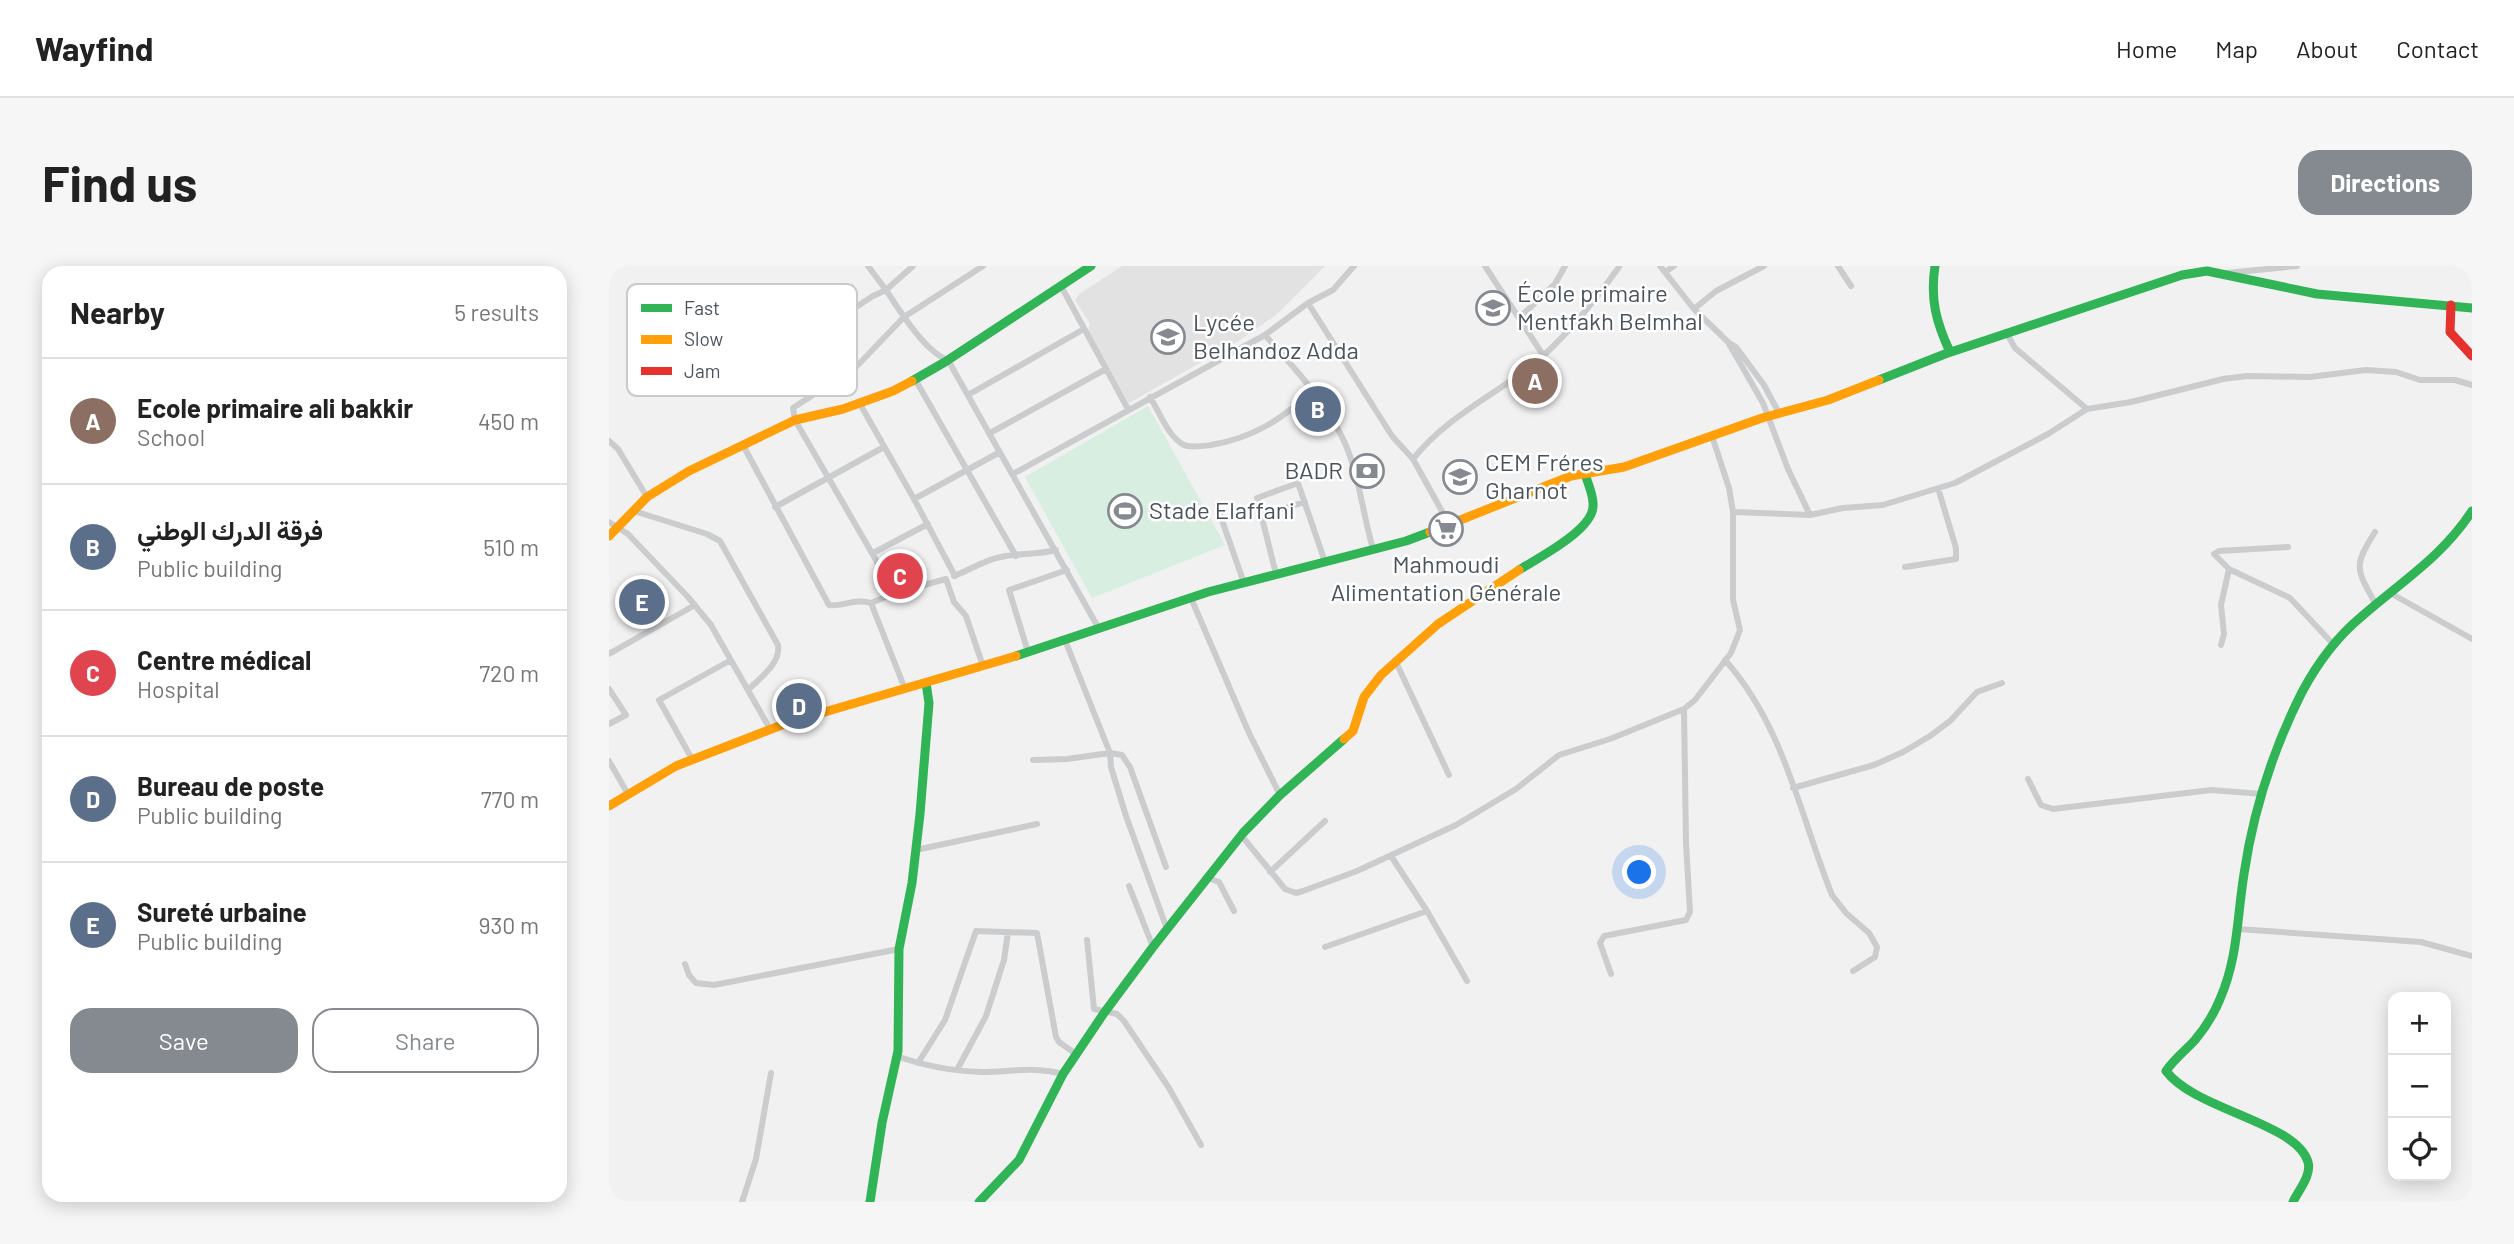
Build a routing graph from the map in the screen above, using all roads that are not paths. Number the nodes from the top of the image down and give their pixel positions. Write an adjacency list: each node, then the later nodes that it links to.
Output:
1 (868, 266): 21 (street)
2 (913, 266): 21 (street)
3 (982, 266): 27 (street)
4 (1091, 266): 19 (main road)
5 (1354, 266): 22 (street)
6 (1485, 266): 28 (street)
7 (1565, 266): 28 (street)
8 (1619, 266): 9 (street); 34 (street)
9 (1627, 266)
10 (1674, 266): 16 (street)
11 (1764, 266): 26 (street)
12 (1838, 266): 20 (street)
13 (1935, 266): 33 (main road)
14 (2297, 266): 15 (street)
15 (2258, 268): 18 (street)
16 (1662, 269): 26 (street)
17 (2206, 269): 18 (main road); 30 (main road)
18 (2221, 273): 23 (main road)
19 (1061, 286): 29 (street); 36 (main road)
20 (1851, 286)
21 (886, 290): 24 (street); 27 (street)
22 (1308, 303): 31 (street); 57 (street)
23 (2451, 306): 25 (main road); 35 (main road)
24 (857, 307)
25 (2472, 308)
26 (1693, 309): 32 (street)
27 (904, 317): 36 (street); 37 (street)
28 (1519, 318): 34 (street)
29 (1084, 329): 38 (street); 42 (street)
30 (2007, 334): 33 (main road); 47 (street)
31 (1265, 335): 41 (street); 44 (street)
32 (1728, 342): 48 (street); 49 (street)
33 (1950, 352): 48 (main road)
34 (1543, 355): 57 (street)
35 (2472, 356)
36 (948, 360): 39 (main road); 42 (street)
37 (857, 366)
38 (1106, 369): 46 (street); 51 (street)
39 (915, 379): 45 (main road); 58 (street)
40 (2472, 385): 47 (street)
41 (1313, 390): 44 (street); 79 (street)
42 (968, 395): 51 (street)
43 (811, 396): 50 (street)
44 (1150, 397): 46 (street)
45 (860, 404): 50 (main road); 55 (street)
46 (1128, 409): 59 (street)
47 (2087, 409): 62 (street)
48 (1779, 413): 49 (main road)
49 (1769, 416): 52 (main road); 72 (street)
50 (795, 420): 54 (main road); 61 (street)
51 (990, 433): 56 (street)
52 (1712, 436): 60 (main road); 70 (street)
53 (609, 441): 63 (street)
54 (743, 445): 63 (main road); 67 (street)
55 (884, 447): 61 (street); 64 (street)
56 (1000, 452): 58 (street); 59 (street)
57 (1413, 459): 74 (street)
58 (967, 470): 64 (street); 82 (street)
59 (1013, 474): 80 (street)
60 (1585, 474): 74 (main road); 105 (main road)
61 (829, 477): 67 (street); 81 (street)
62 (1938, 488): 72 (street); 84 (street)
63 (647, 497): 69 (main road)
64 (914, 499): 73 (street)
65 (1305, 502): 71 (street); 71 (street); 83 (street)
66 (1217, 506): 90 (street)
67 (775, 507): 94 (street)
68 (2472, 510): 92 (main road)
69 (634, 511): 75 (main road); 112 (street)
70 (1733, 512): 72 (street); 106 (street)
71 (1262, 515): 87 (street)
72 (1810, 516)
73 (928, 524): 81 (street); 88 (street)
74 (1450, 524): 79 (main road)
75 (613, 525): 77 (main road); 95 (street)
76 (2375, 532): 96 (street)
77 (609, 537)
78 (2288, 547): 85 (street)
79 (1373, 549): 83 (main road)
80 (1055, 550): 82 (street); 86 (street)
81 (873, 553): 91 (street)
82 (1016, 556): 88 (street)
83 (1325, 562): 87 (main road)
84 (1905, 567)
85 (2229, 569): 100 (street); 101 (street)
86 (1067, 570): 97 (street); 102 (street)
87 (1276, 574): 90 (main road)
88 (955, 576): 89 (street)
89 (946, 579): 91 (street); 107 (street)
90 (1244, 583): 93 (main road)
91 (895, 593): 94 (street)
92 (2392, 594): 96 (main road); 98 (street)
93 (1191, 598): 97 (main road); 125 (street)
94 (871, 603): 110 (street)
95 (695, 605): 103 (street); 104 (street)
96 (2376, 605): 101 (main road)
97 (1099, 629): 99 (main road)
98 (2472, 639)
99 (1065, 640): 102 (main road); 116 (street)
100 (2221, 645)
101 (2334, 645): 124 (main road)
102 (1028, 652): 107 (main road)
103 (609, 654)
104 (731, 660): 112 (street); 117 (street)
105 (1395, 660): 120 (street); 125 (main road)
106 (1725, 660): 113 (street); 122 (street)
107 (983, 666): 108 (main road)
108 (926, 683): 110 (main road); 130 (main road)
109 (2002, 683): 122 (street)
110 (905, 688): 115 (main road)
111 (609, 689): 114 (street)
112 (748, 690): 115 (street)
113 (1684, 709): 131 (street); 148 (street)
114 (609, 724)
115 (770, 729): 117 (main road)
116 (1110, 753): 118 (street); 132 (street); 138 (street)
117 (692, 759): 123 (main road)
118 (1033, 760)
119 (609, 761): 123 (street)
120 (1449, 775)
121 (2028, 779): 124 (street)
122 (1793, 788): 147 (street)
123 (628, 794): 126 (main road)
124 (2262, 794): 139 (main road)
125 (1280, 795): 129 (main road)
126 (609, 806)
127 (1325, 821): 133 (street)
128 (1037, 824): 130 (street)
129 (1241, 835): 133 (street); 134 (main road)
130 (916, 850): 144 (main road)
131 (1391, 856): 133 (street); 137 (street)
132 (1166, 866)
133 (1271, 872)
134 (1207, 878): 136 (street); 138 (main road)
135 (1129, 886): 142 (street)
136 (1234, 911)
137 (1427, 911): 143 (street); 149 (street)
138 (1167, 929): 142 (main road)
139 (2238, 929): 145 (street); 161 (main road)
140 (1008, 932): 151 (street); 153 (street); 154 (street)
141 (1087, 940): 150 (street)
142 (1153, 947): 150 (main road)
143 (1325, 947)
144 (899, 949): 146 (street); 152 (main road)
145 (2472, 956)
146 (685, 964)
147 (1853, 971)
148 (1611, 974)
149 (1467, 981)
150 (1104, 1013): 151 (main road); 157 (street)
151 (1076, 1054): 156 (main road)
152 (897, 1056): 153 (street); 159 (main road)
153 (918, 1063): 154 (street)
154 (957, 1070): 156 (street)
155 (771, 1073): 158 (street)
156 (1063, 1074): 160 (main road)
157 (1201, 1145)
158 (742, 1202)
159 (870, 1202)
160 (979, 1202)
161 (2293, 1202)

